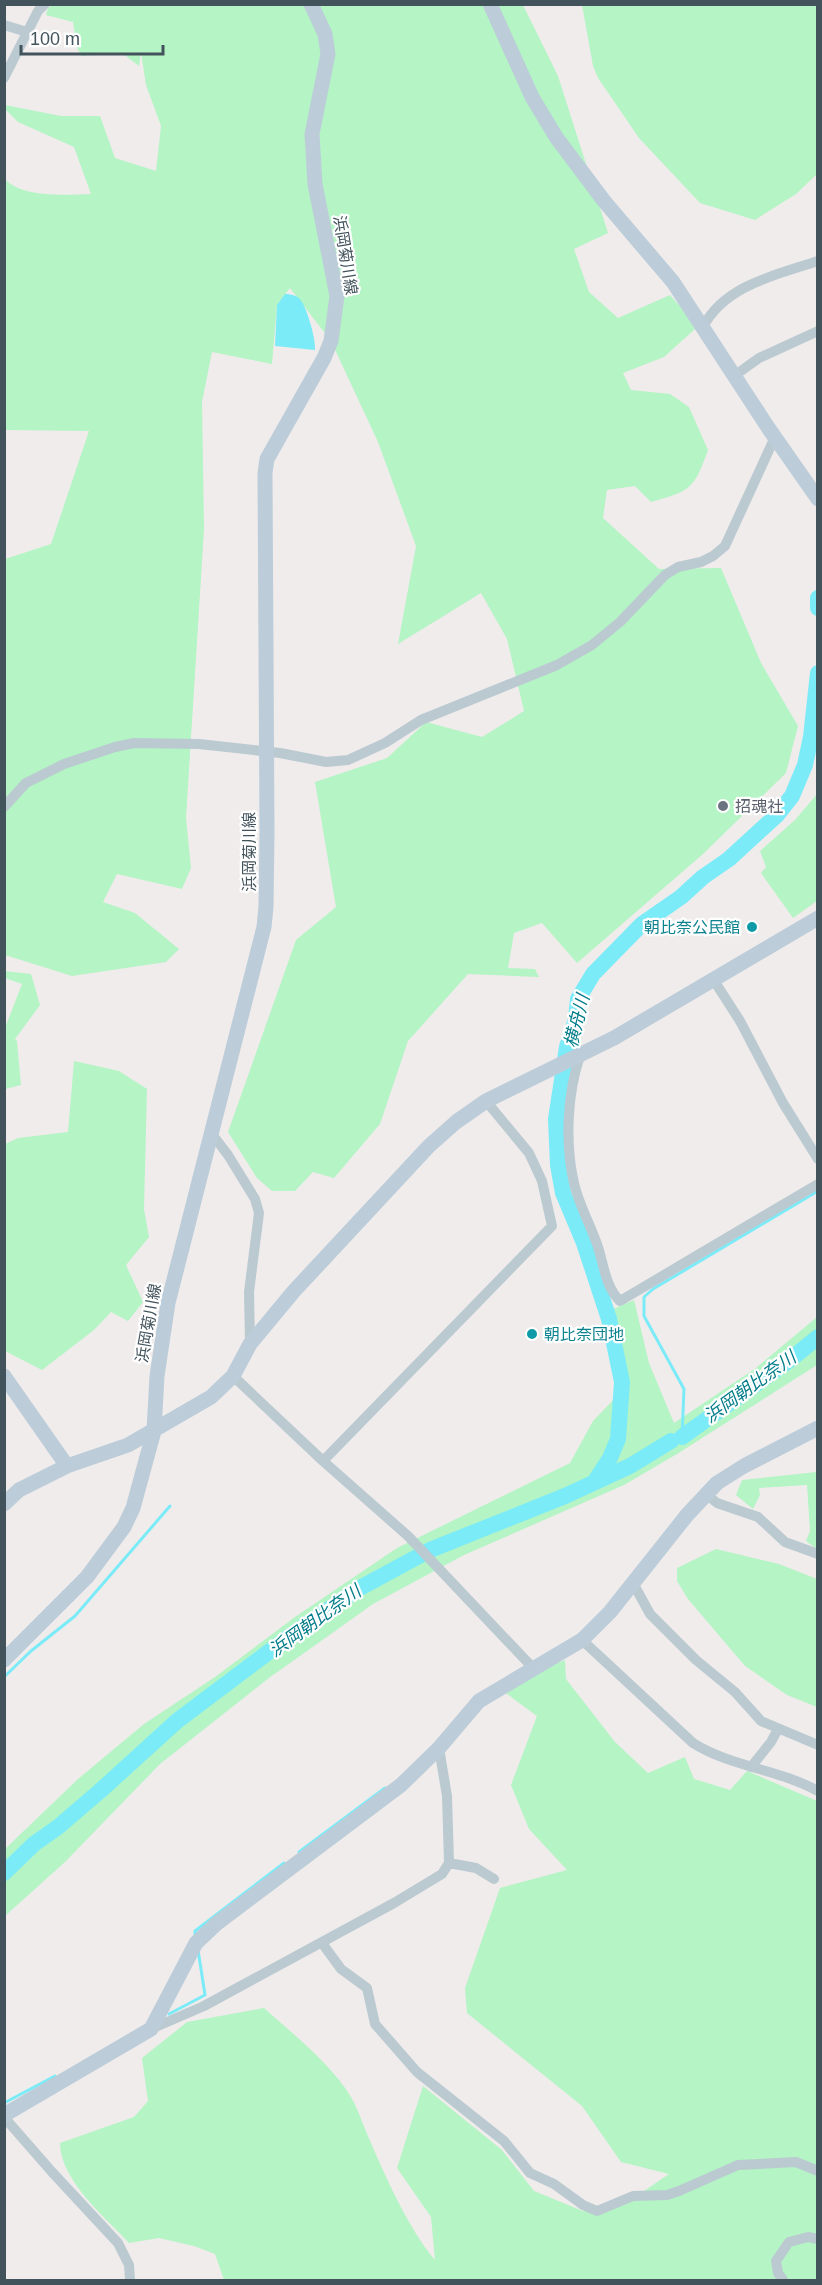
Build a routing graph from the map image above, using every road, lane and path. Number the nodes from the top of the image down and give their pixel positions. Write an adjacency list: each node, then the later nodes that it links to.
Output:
1 (45, 4): 5 (street)
2 (311, 4): 13 (street, 浜岡菊川線)
3 (490, 4): 8 (street)
4 (4, 25): 5 (street)
5 (27, 32): 6 (street)
6 (4, 78)
7 (818, 261): 8 (street)
8 (704, 327): 10 (street)
9 (818, 331): 10 (street)
10 (734, 376): 11 (street)
11 (775, 437): 12 (street); 13 (street)
12 (818, 498)
13 (266, 752): 14 (street); 19 (street, 浜岡菊川線)
14 (4, 807)
15 (818, 918): 16 (street)
16 (713, 979): 17 (street); 20 (street)
17 (580, 1056): 18 (street); 21 (street)
18 (486, 1101): 22 (street); 27 (street)
19 (212, 1134): 22 (street); 26 (street, 浜岡菊川線)
20 (818, 1159)
21 (818, 1184)
22 (250, 1344): 24 (street)
23 (4, 1376): 28 (street)
24 (233, 1376): 26 (street); 27 (street)
25 (818, 1428): 29 (street)
26 (154, 1431): 28 (street); 34 (street, 浜岡菊川線)
27 (323, 1461): 35 (street)
28 (67, 1466): 30 (street)
29 (706, 1494): 31 (street); 32 (street)
30 (4, 1504)
31 (818, 1554)
32 (633, 1583): 33 (street); 36 (street)
33 (582, 1640): 35 (street); 39 (street)
34 (4, 1659)
35 (533, 1668): 38 (street)
36 (778, 1729): 37 (street); 39 (street)
37 (818, 1745)
38 (439, 1748): 41 (street); 44 (street)
39 (752, 1767): 40 (street)
40 (818, 1791)
41 (449, 1863): 42 (street); 43 (street)
42 (494, 1879)
43 (322, 1943): 44 (street); 46 (street)
44 (151, 2029): 45 (street)
45 (4, 2116): 48 (street)
46 (818, 2170)
47 (818, 2239): 49 (street)
48 (130, 2280)
49 (783, 2280)

